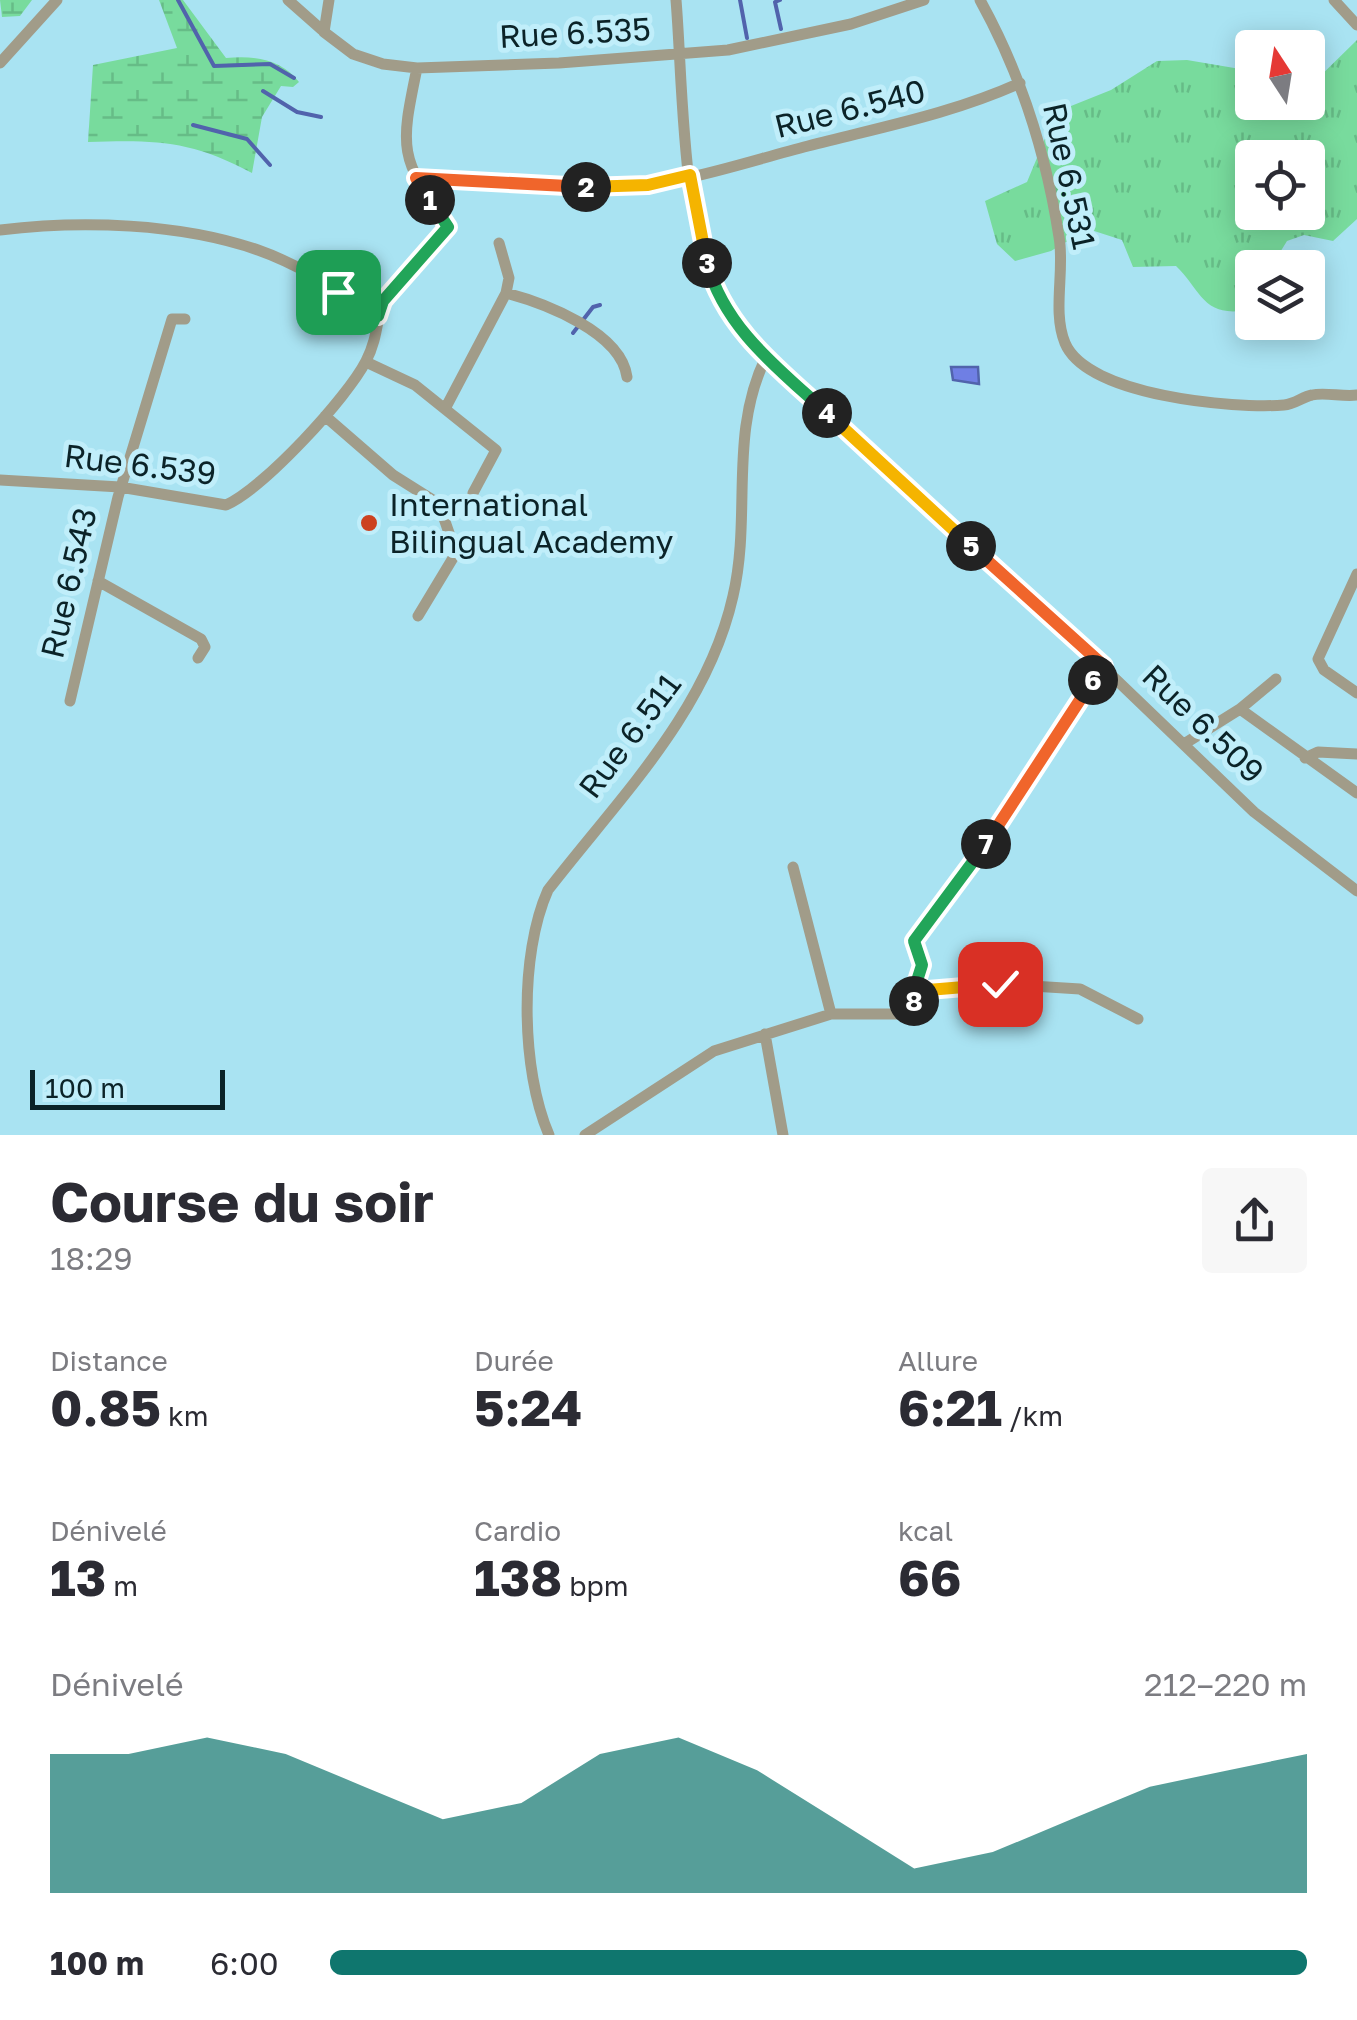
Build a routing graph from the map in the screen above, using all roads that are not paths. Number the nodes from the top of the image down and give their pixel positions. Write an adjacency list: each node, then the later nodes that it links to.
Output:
1 (57, 0): 11 (street)
2 (288, 0): 9 (street, Rue 6.535)
3 (328, 0): 9 (street)
4 (676, 0): 10 (street, Rue 6.509)
5 (924, 0): 10 (street, Rue 6.535)
6 (980, 0): 13 (street, Rue 6.531)
7 (1334, 0): 8 (street)
8 (1357, 25)
9 (322, 30): 12 (street, Rue 6.535)
10 (680, 55): 12 (street, Rue 6.535); 14 (street, Rue 6.509)
11 (0, 63)
12 (417, 68): 15 (street)
13 (1020, 84): 14 (street, Rue 6.540); 24 (street, Rue 6.531)
14 (690, 175): 15 (street, Rue 6.540); 21 (street, Rue 6.509)
15 (416, 178): 19 (street, Rue 6.539)
16 (0, 230): 19 (street)
17 (499, 243): 18 (street)
18 (506, 293): 23 (street); 25 (street)
19 (378, 316): 22 (street, Rue 6.539)
20 (185, 319): 28 (street, Rue 6.543)
21 (766, 357): 34 (street, Rue 6.509); 49 (street, Rue 6.511)
22 (366, 362): 25 (street); 26 (street, Rue 6.539)
23 (627, 376)
24 (1357, 396)
25 (446, 407): 29 (street)
26 (325, 416): 28 (street, Rue 6.539); 32 (street)
27 (0, 480): 28 (street, Rue 6.539)
28 (120, 487): 31 (street, Rue 6.543)
29 (474, 494)
30 (1357, 574): 36 (street)
31 (98, 582): 33 (street); 37 (street, Rue 6.543)
32 (418, 616)
33 (198, 658)
34 (1104, 666): 39 (street, Rue 6.509); 45 (street)
35 (1276, 679): 38 (street)
36 (1357, 693)
37 (70, 701)
38 (1240, 709): 39 (street); 41 (street)
39 (1184, 744): 44 (street, Rue 6.509)
40 (1357, 754): 41 (street)
41 (1305, 758): 42 (street)
42 (1357, 793)
43 (793, 867): 46 (street)
44 (1357, 891)
45 (909, 1006): 46 (street); 47 (street)
46 (831, 1014): 48 (street)
47 (1138, 1019)
48 (765, 1034): 50 (street); 51 (street)
49 (549, 1135)
50 (585, 1135)
51 (783, 1135)

